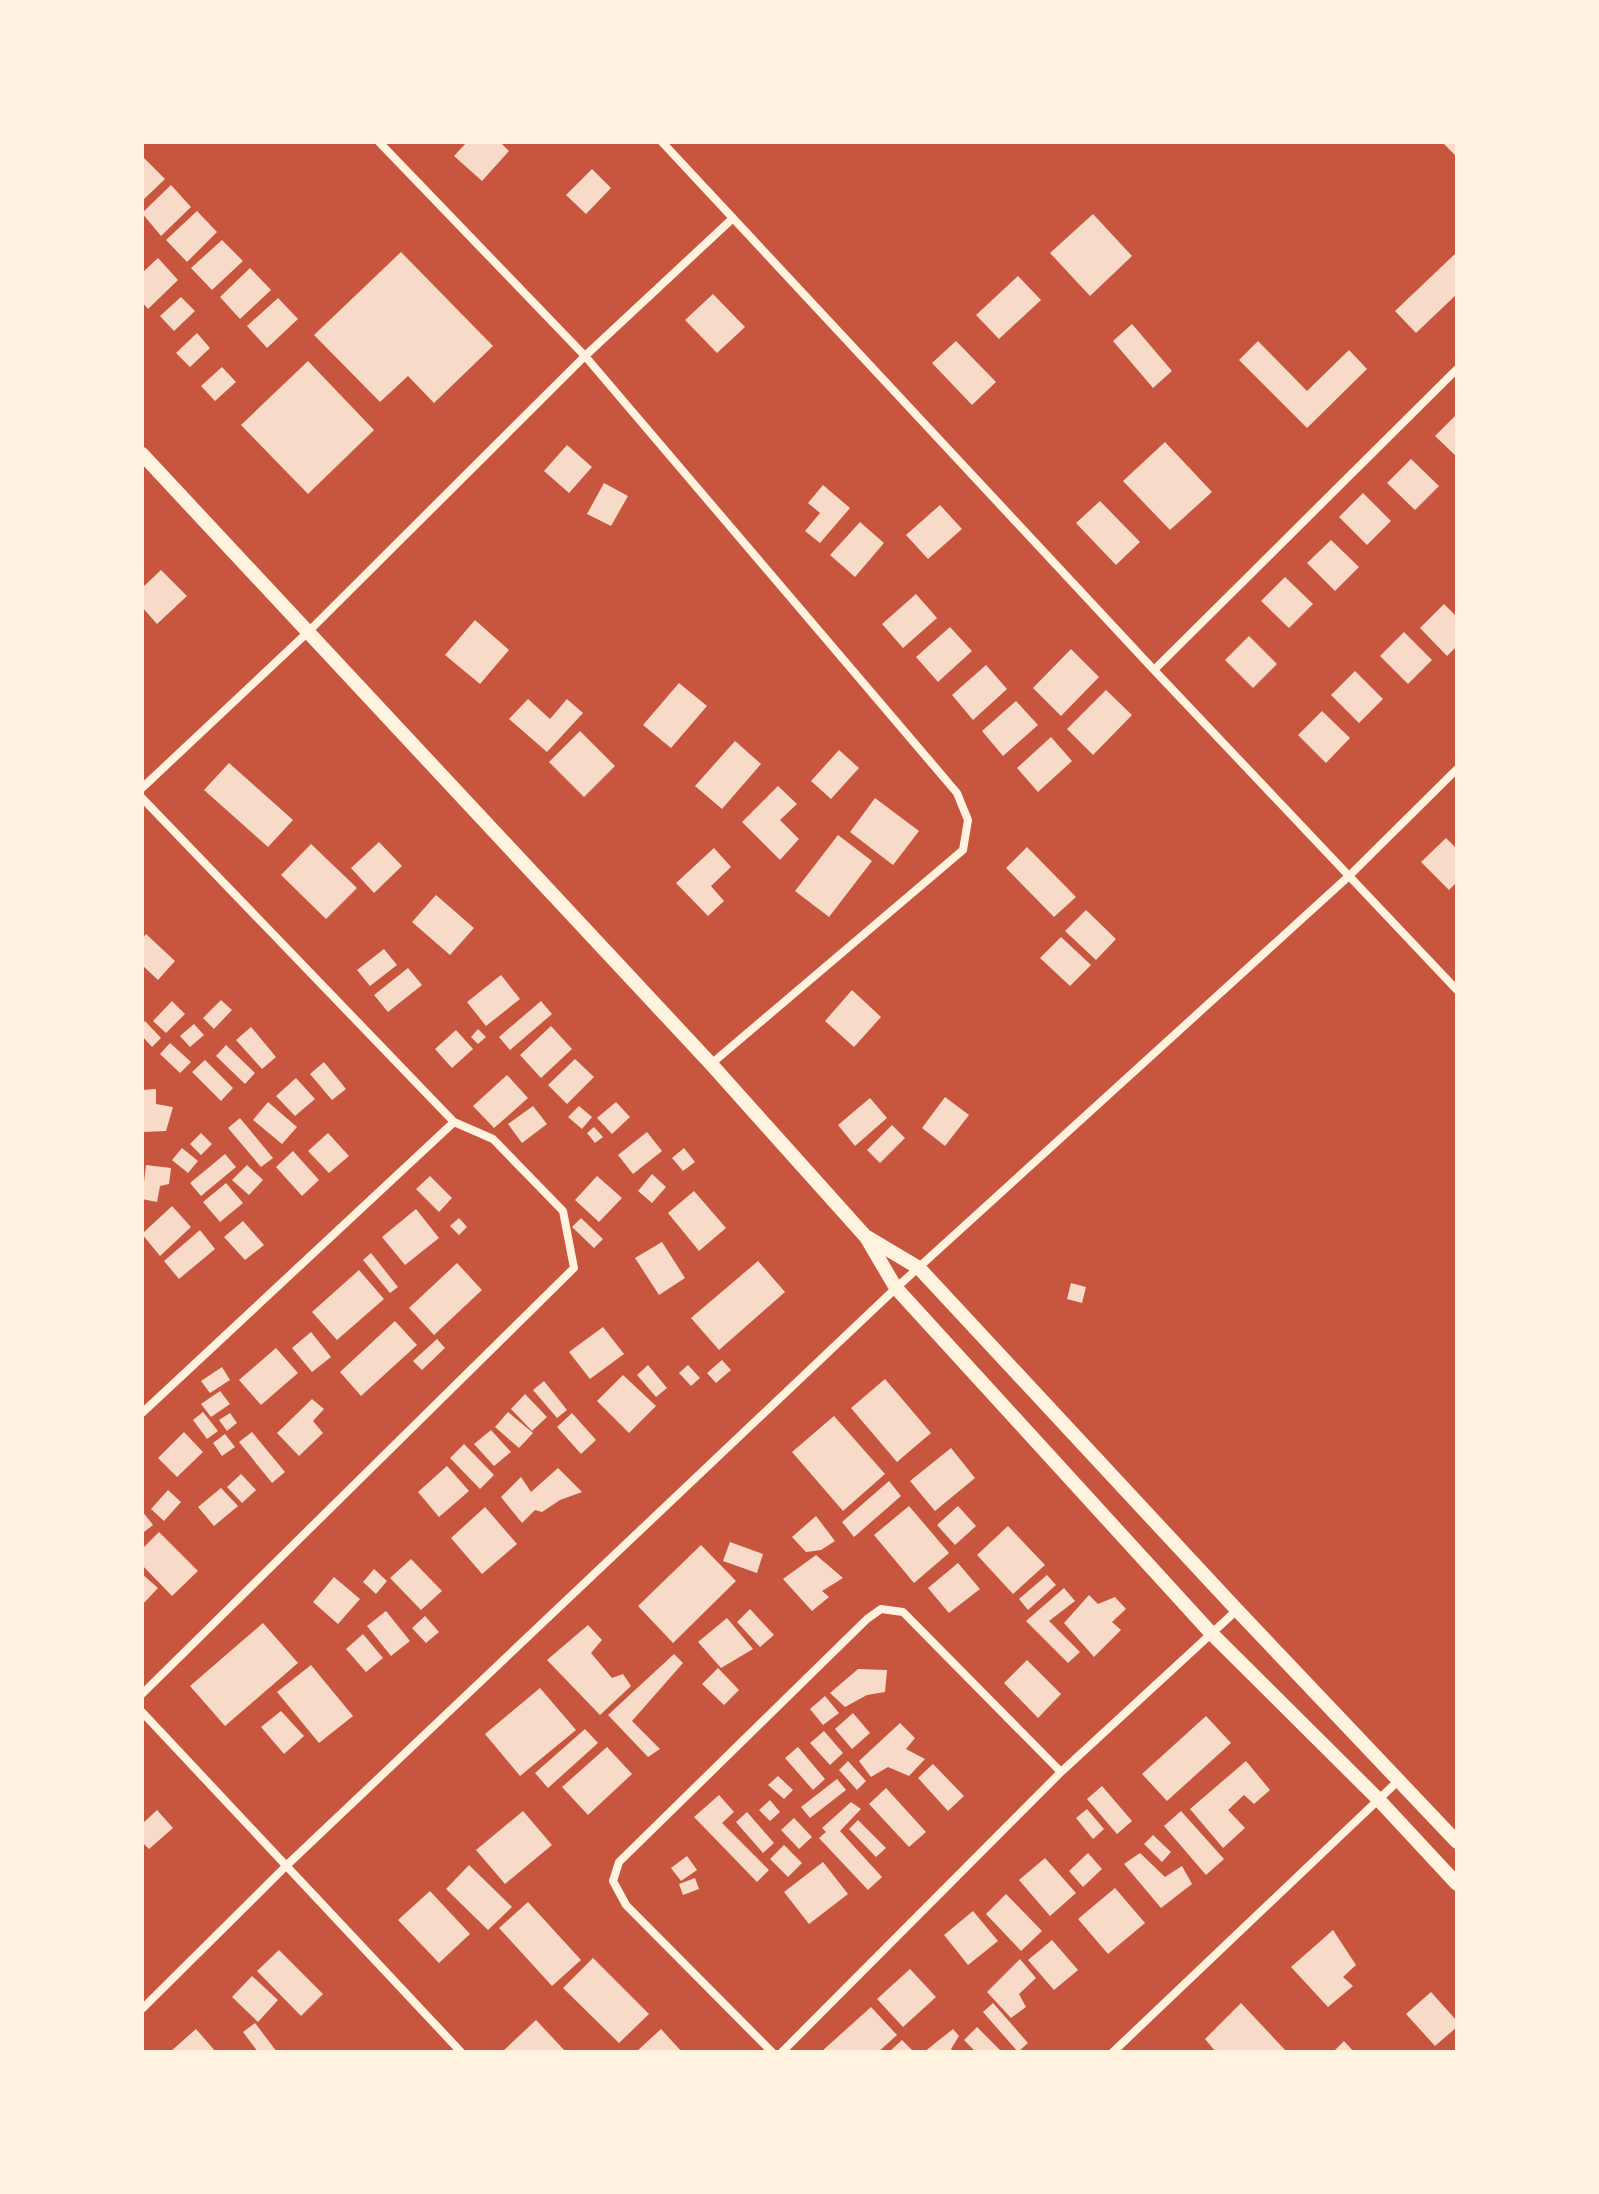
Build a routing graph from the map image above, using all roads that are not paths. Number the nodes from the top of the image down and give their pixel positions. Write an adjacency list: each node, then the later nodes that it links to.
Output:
1 (379, 142): 4 (street)
2 (662, 142): 3 (street)
3 (732, 219): 4 (street); 8 (street)
4 (585, 356): 7 (street); 14 (street)
5 (1457, 369): 8 (street)
6 (142, 454): 7 (street)
7 (308, 632): 10 (street); 14 (street)
8 (1154, 670): 12 (street)
9 (1457, 769): 12 (street)
10 (142, 788)
11 (142, 798): 15 (street)
12 (1349, 876): 13 (street); 17 (street)
13 (1457, 990)
14 (711, 1064): 16 (street)
15 (454, 1122): 19 (street); 22 (street)
16 (866, 1237): 17 (street); 18 (street)
17 (919, 1268): 18 (street); 20 (street)
18 (896, 1288): 21 (street); 28 (street)
19 (142, 1413)
20 (1237, 1610): 21 (street); 25 (street)
21 (1211, 1633): 24 (street); 26 (street)
22 (142, 1694)
23 (142, 1712): 28 (street)
24 (1061, 1772): 32 (street); 33 (street)
25 (1400, 1779): 26 (street); 27 (street)
26 (1378, 1799): 29 (street); 34 (street)
27 (1457, 1842)
28 (287, 1865): 30 (street); 31 (street)
29 (1457, 1884)
30 (142, 2009)
31 (461, 2052)
32 (772, 2052)
33 (782, 2052)
34 (1113, 2052)

